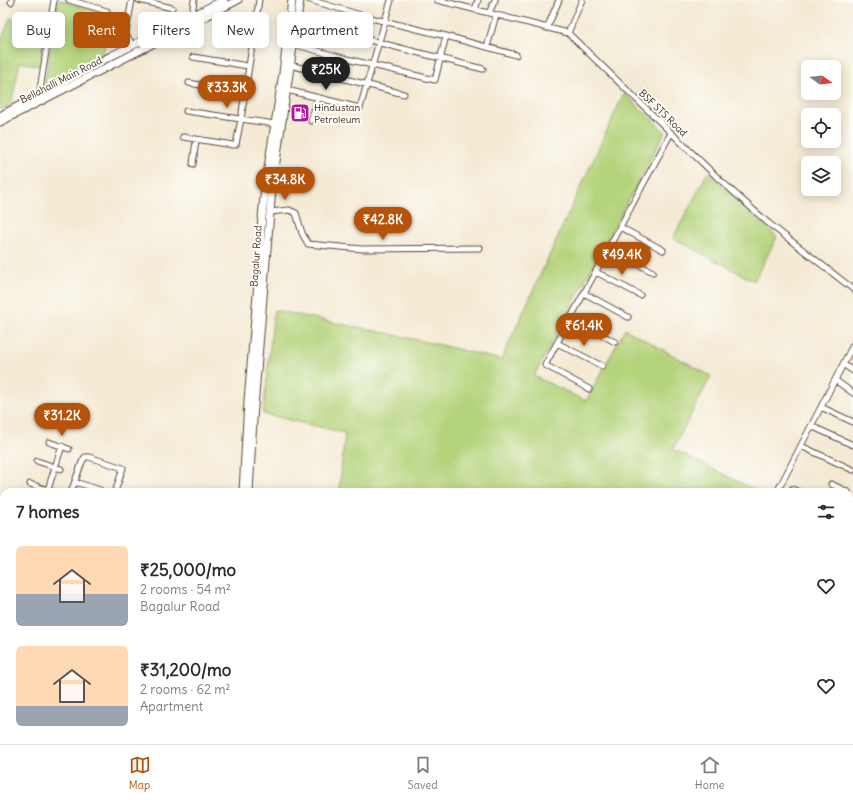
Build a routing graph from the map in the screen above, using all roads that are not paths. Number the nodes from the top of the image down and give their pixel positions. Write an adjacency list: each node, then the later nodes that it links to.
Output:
1 (54, 0): 52 (street)
2 (69, 0): 21 (street)
3 (132, 0): 35 (street)
4 (139, 0): 19 (street)
5 (194, 0): 22 (street)
6 (224, 0): 23 (main road, Bellahalli Main Road)
7 (238, 0): 54 (main road, Bellahalli Main Road)
8 (259, 0): 24 (street)
9 (292, 0): 60 (main road, Bagalur Road)
10 (300, 0): 25 (main road, Bagalur Road)
11 (310, 0): 28 (street)
12 (391, 0): 28 (street)
13 (437, 0): 18 (street)
14 (478, 0): 20 (street)
15 (495, 0): 26 (street)
16 (559, 0): 29 (street)
17 (582, 0): 30 (street)
18 (457, 2): 20 (street)
19 (172, 8)
20 (475, 10): 26 (street)
21 (107, 11)
22 (192, 12)
23 (200, 12)
24 (257, 12)
25 (298, 12)
26 (489, 13): 27 (street)
27 (496, 15): 29 (street); 36 (street)
28 (385, 21): 31 (street); 34 (street)
29 (547, 28): 30 (street)
30 (568, 33): 61 (street, BSF STS Road)
31 (446, 36): 36 (street); 42 (street)
32 (373, 41): 34 (street)
33 (138, 43): 35 (main road, Bellahalli Main Road)
34 (379, 43): 42 (street); 45 (street)
35 (133, 46): 52 (main road, Bellahalli Main Road)
36 (488, 47): 40 (street)
37 (251, 48): 44 (street)
38 (292, 48): 43 (main road, Bagalur Road)
39 (307, 48): 45 (street)
40 (516, 55)
41 (194, 57): 44 (street)
42 (440, 58): 45 (street); 46 (street)
43 (290, 65): 48 (street); 49 (main road, Bagalur Road)
44 (248, 66): 50 (street)
45 (372, 66): 48 (street)
46 (483, 69)
47 (189, 84): 50 (street)
48 (367, 84): 51 (street); 53 (street)
49 (287, 90): 53 (street); 65 (main road, Bagalur Road)
50 (244, 93): 57 (street)
51 (404, 94)
52 (39, 95): 54 (street); 56 (main road, Bellahalli Main Road)
53 (318, 98): 58 (street)
54 (38, 103): 59 (main road, Bellahalli Main Road)
55 (186, 111): 57 (street)
56 (0, 116)
57 (241, 119): 60 (street); 63 (street)
58 (311, 121)
59 (0, 122)
60 (275, 124): 89 (main road, Bagalur Road)
61 (671, 133): 66 (street); 72 (street, BSF STS Road)
62 (183, 138): 63 (street)
63 (196, 140): 64 (street)
64 (192, 164)
65 (270, 212): 67 (street); 89 (main road, Bagalur Road)
66 (620, 226): 68 (street); 69 (street)
67 (480, 248)
68 (608, 249): 70 (street); 71 (street)
69 (663, 250)
70 (596, 272): 73 (street); 74 (street)
71 (653, 272)
72 (853, 289)
73 (584, 294): 75 (street); 76 (street)
74 (640, 295)
75 (628, 317)
76 (571, 318): 77 (street); 78 (street)
77 (615, 342)
78 (557, 343): 81 (street); 84 (street)
79 (853, 345): 80 (street)
80 (844, 364): 82 (street); 83 (street)
81 (602, 366)
82 (853, 371)
83 (835, 380): 85 (street); 86 (street)
84 (589, 389)
85 (853, 393)
86 (821, 407): 87 (street); 88 (street)
87 (853, 422)
88 (811, 426): 91 (street); 93 (street)
89 (249, 433): 107 (main road, Bagalur Road); 108 (main road, Bagalur Road)
90 (49, 442): 92 (street)
91 (853, 445)
92 (62, 446): 94 (street); 96 (street)
93 (801, 446): 98 (street); 109 (street)
94 (70, 449)
95 (37, 461): 96 (street)
96 (55, 467): 97 (street); 103 (street)
97 (61, 469)
98 (853, 470)
99 (75, 482): 104 (street); 105 (street); 106 (street)
100 (30, 484): 102 (street)
101 (831, 484): 110 (street)
102 (40, 488)
103 (48, 488)
104 (73, 488)
105 (94, 488)
106 (116, 488)
107 (243, 488)
108 (249, 488)
109 (779, 488)
110 (840, 488)

